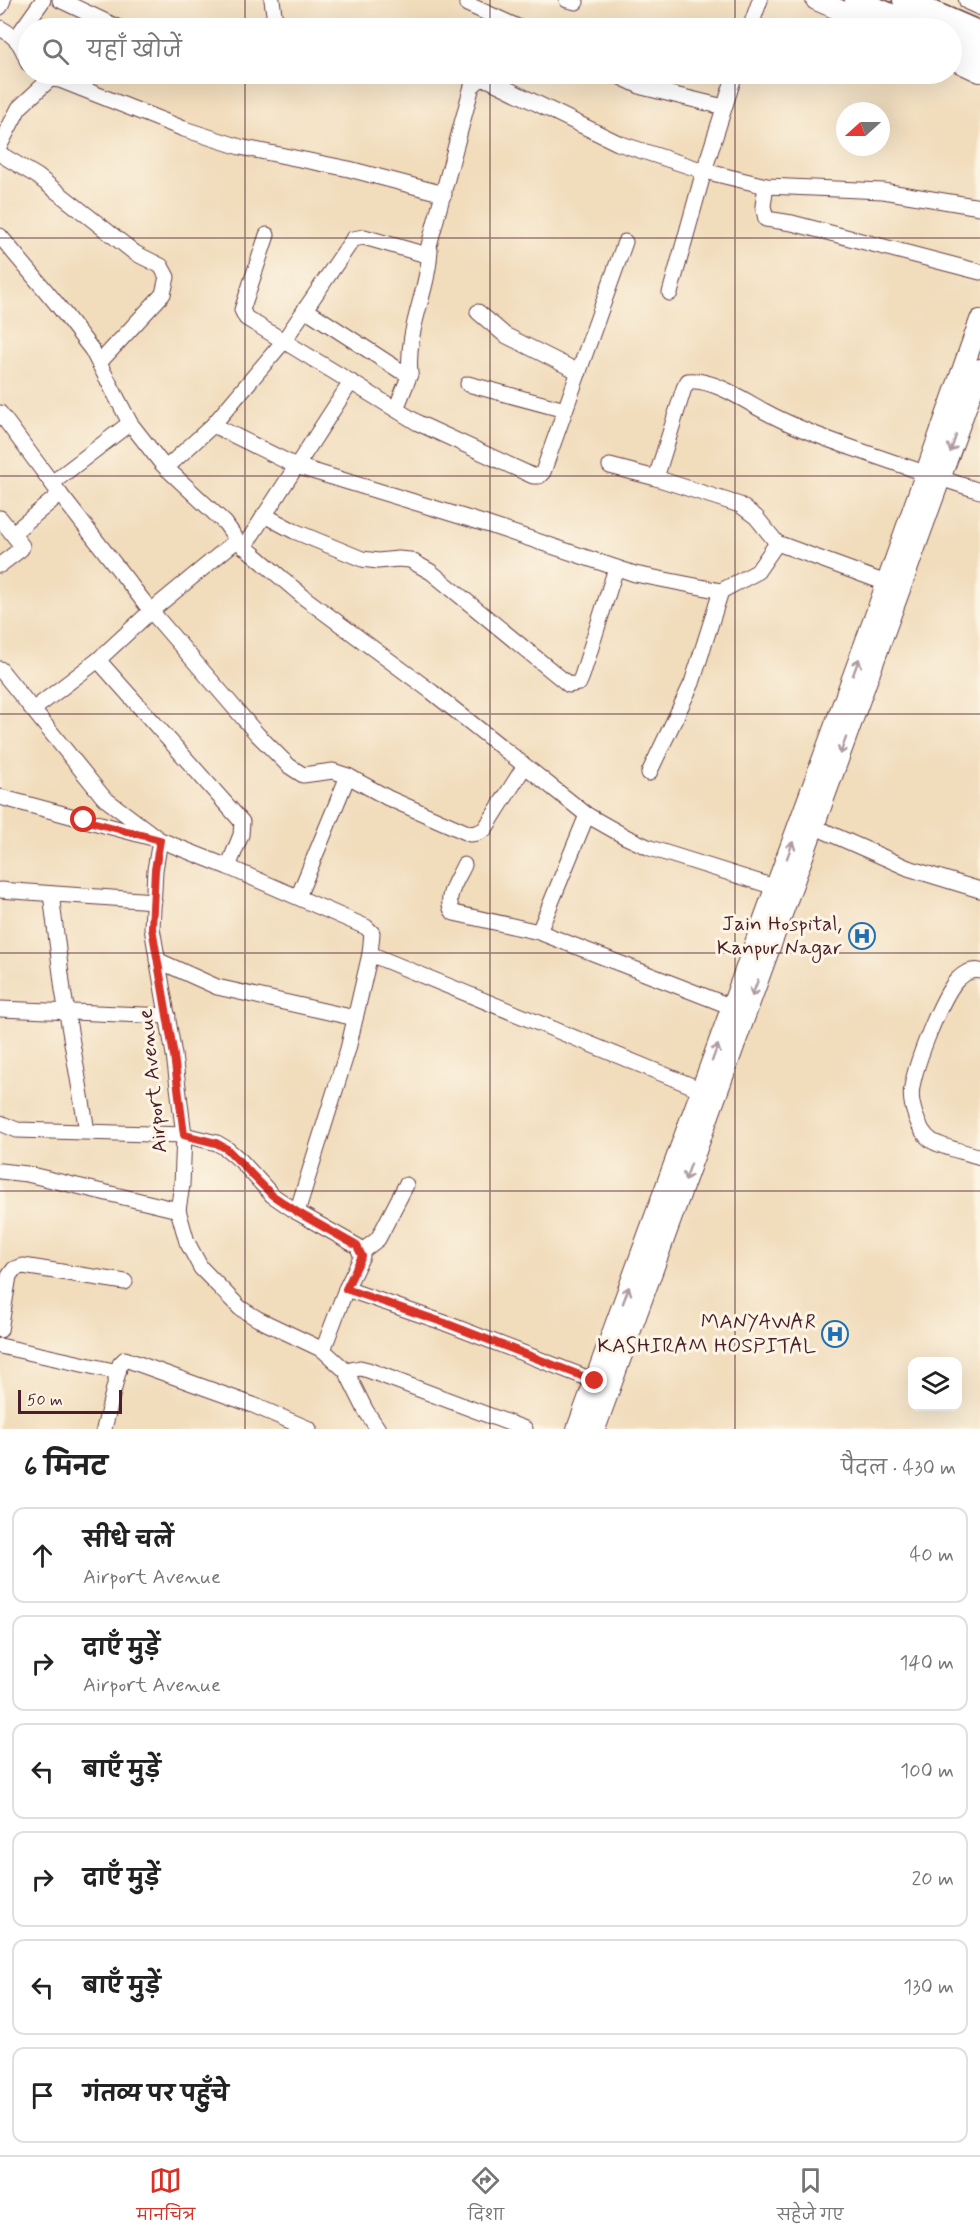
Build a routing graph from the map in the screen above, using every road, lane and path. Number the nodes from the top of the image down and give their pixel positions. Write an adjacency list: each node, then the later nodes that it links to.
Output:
1 (3, 0): 10 (street)
2 (44, 0): 11 (street)
3 (60, 0): 12 (street)
4 (272, 0): 13 (street)
5 (759, 0): 15 (street)
6 (816, 0): 16 (main road)
7 (856, 0): 17 (highway)
8 (904, 0): 18 (highway)
9 (463, 1): 14 (street)
10 (0, 7)
11 (31, 18)
12 (98, 18)
13 (275, 18)
14 (486, 18)
15 (753, 18)
16 (858, 18)
17 (898, 18)
18 (945, 18)
19 (962, 25): 21 (highway)
20 (0, 28): 23 (street)
21 (980, 33)
22 (18, 35): 23 (street)
23 (16, 38): 24 (street)
24 (18, 40)
25 (962, 47): 26 (highway)
26 (980, 54)
27 (962, 64): 28 (main road)
28 (980, 72)
29 (38, 84): 36 (street)
30 (70, 84): 40 (street)
31 (474, 84): 40 (street)
32 (498, 84): 38 (street)
33 (636, 84): 35 (street)
34 (732, 84): 35 (street)
35 (724, 107): 38 (street)
36 (0, 145)
37 (0, 154): 52 (street)
38 (704, 171): 39 (street); 47 (street)
39 (766, 186): 41 (street); 46 (street)
40 (444, 194): 45 (street)
41 (980, 207)
42 (267, 235): 51 (street)
43 (625, 242): 54 (street)
44 (2, 244): 52 (street)
45 (430, 250): 48 (street); 55 (street)
46 (980, 272)
47 (670, 293)
48 (305, 309): 51 (street); 55 (street)
49 (478, 312): 54 (street)
50 (980, 320): 66 (main road)
51 (283, 342): 56 (street); 62 (street)
52 (99, 363): 61 (street)
53 (980, 369): 66 (main road, one-way to 66)
54 (579, 372): 59 (street)
55 (410, 374): 58 (street)
56 (351, 382): 58 (street); 63 (street)
57 (468, 384): 59 (street)
58 (396, 410): 59 (street)
59 (565, 410)
60 (0, 412): 68 (street)
61 (130, 423): 65 (street); 68 (street)
62 (213, 425): 63 (street); 65 (street)
63 (296, 466): 70 (street); 76 (street)
64 (610, 466): 67 (street)
65 (166, 468): 73 (street)
66 (933, 476): 67 (street); 69 (street); 77 (main road); 88 (main road, one-way to 88)
67 (656, 478): 74 (street)
68 (56, 489): 72 (street); 79 (street)
69 (980, 490)
70 (264, 515): 73 (street); 76 (street)
71 (0, 518): 72 (street)
72 (13, 533): 75 (street)
73 (241, 543): 79 (street); 83 (street)
74 (777, 543): 77 (street); 78 (street)
75 (0, 565)
76 (616, 568): 78 (street)
77 (886, 583): 88 (main road, one-way to 77)
78 (721, 591): 84 (street)
79 (151, 611): 80 (street); 85 (street)
80 (98, 660): 82 (street); 91 (street)
81 (0, 669): 82 (street)
82 (34, 709): 89 (street)
83 (524, 767): 85 (street); 87 (street)
84 (649, 773)
85 (348, 776): 96 (street)
86 (0, 797): 89 (street)
87 (586, 815): 92 (street); 98 (street)
88 (807, 824): 92 (main road); 94 (street)
89 (160, 840): 91 (street); 97 (street, Airport Avenue)
90 (464, 865): 98 (street)
91 (228, 867): 96 (street)
92 (783, 889): 102 (main road); 130 (main road, one-way to 130)
93 (0, 890): 95 (street)
94 (980, 890)
95 (51, 894): 97 (street); 104 (street)
96 (298, 897): 99 (street)
97 (154, 901): 100 (street, Airport Avenue)
98 (539, 932): 102 (street)
99 (370, 954): 106 (street); 107 (street)
100 (157, 960): 105 (street, Airport Avenue); 106 (street)
101 (980, 971): 111 (street)
102 (732, 1007): 107 (main road, one-way to 102)
103 (0, 1009): 104 (street)
104 (67, 1011): 105 (street); 109 (street)
105 (168, 1016): 110 (street, Airport Avenue)
106 (355, 1018): 115 (street)
107 (702, 1090): 124 (main road, one-way to 107)
108 (0, 1123): 109 (street)
109 (87, 1131): 110 (street)
110 (184, 1135): 114 (street, Airport Avenue); 115 (street)
111 (980, 1157)
112 (0, 1171): 114 (street)
113 (406, 1185): 116 (street)
114 (178, 1210): 121 (street, Airport Avenue)
115 (297, 1212): 116 (street)
116 (361, 1252): 118 (street)
117 (125, 1282): 119 (street)
118 (346, 1289): 121 (street); 124 (street)
119 (0, 1330)
120 (0, 1346): 123 (street)
121 (323, 1350): 122 (street, Airport Avenue)
122 (346, 1371): 127 (street, Airport Avenue); 128 (street)
123 (118, 1372): 125 (street); 126 (street)
124 (595, 1381): 129 (main road)
125 (104, 1429)
126 (309, 1429)
127 (378, 1429)
128 (525, 1429)
129 (577, 1429)
130 (595, 1429)

